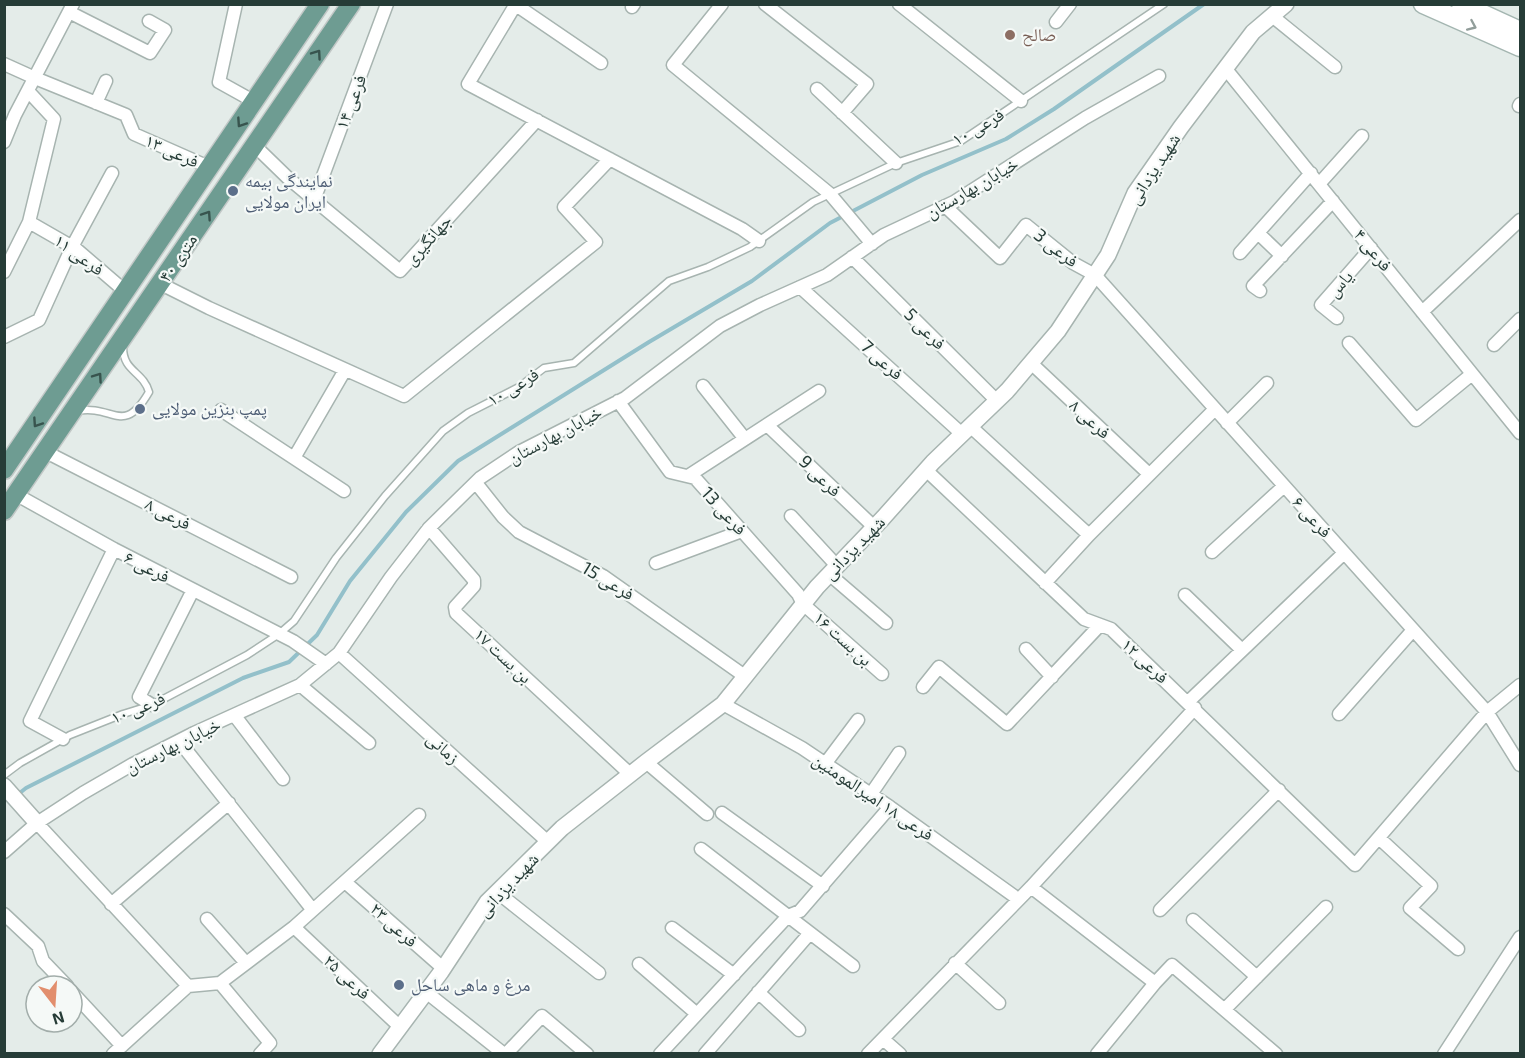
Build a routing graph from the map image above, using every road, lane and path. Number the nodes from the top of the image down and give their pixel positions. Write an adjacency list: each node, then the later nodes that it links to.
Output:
1 (236, 4): 33 (street)
2 (320, 4): 21 (main road, ۴۰ متری)
3 (351, 4): 26 (main road, ۴۰ متری, one-way to 3)
4 (387, 4): 47 (street, فرعی ۱۴)
5 (722, 4): 46 (street)
6 (765, 4): 35 (street)
7 (899, 4): 32 (street)
8 (1070, 4): 18 (street)
9 (1164, 4): 32 (lane, فرعی ۱۰)
10 (1286, 4): 16 (street)
11 (1423, 4): 15 (main road)
12 (1461, 4): 19 (main road)
13 (516, 5): 22 (street); 36 (street)
14 (71, 8): 17 (street); 28 (street)
15 (1445, 9): 20 (main road, one-way to 20)
16 (1271, 10): 24 (street); 25 (street, شهید یزدانی)
17 (148, 21)
18 (1056, 22)
19 (1521, 31)
20 (1521, 47)
21 (281, 62): 26 (main road); 33 (main road, ۴۰ متری)
22 (601, 63)
23 (4, 64): 28 (street)
24 (1335, 67)
25 (1225, 68): 44 (street, فرعی ۴); 61 (street, شهید یزدانی)
26 (302, 75): 39 (main road, ۴۰ متری)
27 (1159, 76): 49 (street, خیابان بهارستان)
28 (35, 78): 31 (street); 34 (street)
29 (106, 81): 34 (street)
30 (817, 89): 35 (street)
31 (28, 91): 38 (street); 51 (street)
32 (1021, 101): 41 (lane, فرعی ۱۰)
33 (255, 102): 42 (main road, ۴۰ متری, one-way to 42)
34 (96, 103): 42 (street, فرعی ۱۳)
35 (842, 113): 41 (street)
36 (537, 120): 40 (street); 47 (street, جهانگیری)
37 (1362, 136): 45 (street)
38 (4, 142)
39 (254, 145): 47 (street, جهانگیری); 62 (main road, ۴۰ متری, one-way to 39)
40 (610, 159): 53 (street); 74 (street)
41 (896, 163): 46 (lane, فرعی ۱۰)
42 (210, 168): 65 (main road, ۴۰ متری)
43 (112, 173): 55 (street)
44 (1311, 173): 45 (street, فرعی ۴); 52 (street)
45 (1319, 184): 48 (street, فرعی ۴)
46 (833, 197): 53 (lane, فرعی ۱۰); 54 (street)
47 (314, 200)
48 (1333, 201): 56 (street, فرعی ۴); 58 (street)
49 (945, 206): 54 (street, خیابان بهارستان); 61 (street, فرعی 3)
50 (1521, 220): 66 (street)
51 (29, 222): 55 (street, فرعی ۱۱); 60 (street)
52 (1258, 233): 57 (street); 58 (street)
53 (759, 241): 118 (lane, فرعی ۱۰)
54 (872, 244): 59 (street, خیابان بهارستان)
55 (72, 247): 65 (street, فرعی ۱۱); 69 (street)
56 (1371, 248): 66 (street, فرعی ۴); 67 (street, یاس)
57 (1240, 254)
58 (1282, 256): 64 (street)
59 (852, 257): 63 (street, خیابان بهارستان); 80 (street, فرعی 5)
60 (4, 272)
61 (1095, 275): 73 (street, شهید یزدانی); 81 (street, فرعی ۶)
62 (161, 284): 70 (main road, ۴۰ متری); 74 (street)
63 (801, 287): 79 (street, خیابان بهارستان); 86 (street, فرعی 7)
64 (1260, 291)
65 (126, 292): 91 (main road, ۴۰ متری, one-way to 91)
66 (1422, 312): 75 (street, فرعی ۴)
67 (1337, 318)
68 (1521, 319): 72 (street)
69 (4, 337)
70 (123, 340): 83 (main road, ۴۰ متری, one-way to 70); 83 (lane)
71 (1349, 343): 75 (street)
72 (1494, 345)
73 (1031, 363): 80 (street, شهید یزدانی); 93 (street, فرعی ۸)
74 (345, 370): 90 (street)
75 (1472, 374): 87 (street, فرعی ۴)
76 (1267, 383): 84 (street)
77 (703, 386): 88 (street)
78 (819, 391): 85 (street)
79 (618, 401): 94 (street, فرعی 13); 95 (street, خیابان بهارستان)
80 (997, 401): 86 (street, شهید یزدانی)
81 (1215, 409): 84 (street, فرعی ۶); 93 (street)
82 (221, 410): 90 (street)
83 (74, 411): 89 (main road, ۴۰ متری)
84 (1227, 423): 96 (street, فرعی ۶)
85 (767, 425): 88 (street); 101 (street, فرعی 9)
86 (966, 430): 92 (street, شهید یزدانی); 104 (street)
87 (1521, 433)
88 (745, 439): 94 (street)
89 (46, 452): 98 (main road, ۴۰ متری); 110 (street, فرعی ۸)
90 (294, 458): 97 (street)
91 (4, 470)
92 (926, 470): 101 (street, شهید یزدانی); 111 (street, فرعی ۱۲)
93 (1149, 474): 104 (street)
94 (688, 476): 103 (street, فرعی 13)
95 (476, 483): 102 (street, خیابان بهارستان); 125 (street, فرعی 15)
96 (1284, 486): 106 (street); 107 (street, فرعی ۶)
97 (344, 491)
98 (17, 495): 99 (main road, ۴۰ متری); 105 (street, فرعی ۶)
99 (4, 511)
100 (791, 516): 109 (street)
101 (874, 527): 109 (street, شهید یزدانی)
102 (429, 528): 121 (street, خیابان بهارستان); 143 (street, بن بست ۱۷)
103 (742, 531): 108 (street); 114 (street, فرعی 13)
104 (1089, 535): 111 (street)
105 (114, 549): 112 (street, فرعی ۶); 136 (street)
106 (1212, 552)
107 (1344, 553): 117 (street, فرعی ۶); 120 (street)
108 (656, 563)
109 (833, 570): 114 (street, شهید یزدانی); 115 (street)
110 (291, 577)
111 (1046, 583): 116 (street, فرعی ۱۲)
112 (193, 590): 118 (street, فرعی ۶); 130 (street)
113 (1185, 595): 120 (street)
114 (803, 603): 123 (street, بن بست ۱۶); 125 (street, شهید یزدانی)
115 (886, 623)
116 (1100, 625): 124 (street); 131 (street, فرعی ۱۲)
117 (1413, 630): 132 (street, فرعی ۶); 133 (street)
118 (279, 634): 122 (street, فرعی ۶); 130 (lane, فرعی ۱۰)
119 (1026, 649): 124 (street)
120 (1242, 650): 131 (street)
121 (339, 653): 122 (street, خیابان بهارستان); 156 (street, زمانی)
122 (326, 664): 126 (street, خیابان بهارستان)
123 (882, 674)
124 (1052, 676): 128 (street)
125 (746, 677): 129 (street, شهید یزدانی)
126 (300, 685): 134 (street, خیابان بهارستان); 138 (street)
127 (1521, 685): 132 (street)
128 (923, 687)
129 (723, 704): 140 (street, شهید یزدانی); 141 (street, فرعی ۱۸ امیرالمومنین)
130 (152, 705): 136 (lane, فرعی ۱۰)
131 (1191, 705): 147 (street, فرعی ۱۲); 161 (street)
132 (1487, 712): 142 (street, فرعی ۶); 155 (street)
133 (1339, 714)
134 (235, 716): 137 (street, خیابان بهارستان); 145 (street)
135 (858, 720): 141 (street)
136 (63, 739): 144 (lane, فرعی ۱۰)
137 (179, 741): 149 (street); 154 (street, خیابان بهارستان)
138 (369, 743)
139 (899, 753): 148 (street)
140 (646, 762): 143 (street, شهید یزدانی); 152 (street)
141 (825, 764): 148 (street, فرعی ۱۸ امیرالمومنین)
142 (1521, 765)
143 (630, 774): 156 (street, شهید یزدانی)
144 (4, 775)
145 (283, 779)
146 (7, 788): 154 (street)
147 (1279, 790): 155 (street, فرعی ۱۲); 167 (street)
148 (871, 794): 150 (street, فرعی ۱۸ امیرالمومنین)
149 (229, 803): 164 (street); 166 (street)
150 (890, 807): 160 (street); 163 (street, فرعی ۱۸ امیرالمومنین)
151 (722, 813): 160 (street)
152 (707, 814)
153 (420, 815): 159 (street)
154 (37, 823): 158 (street, خیابان بهارستان); 164 (street)
155 (1379, 838): 176 (street)
156 (548, 843): 162 (street, شهید یزدانی)
157 (701, 849): 169 (street)
158 (4, 852)
159 (345, 882): 166 (street); 181 (street, فرعی ۲۳)
160 (823, 886): 169 (street)
161 (1031, 887): 163 (street); 187 (street)
162 (497, 892): 181 (street, شهید یزدانی); 182 (street)
163 (1018, 899): 178 (street)
164 (111, 904): 188 (street)
165 (1326, 907): 185 (street)
166 (312, 909): 172 (street)
167 (1160, 910)
168 (4, 914): 183 (street)
169 (788, 916): 174 (street); 184 (street)
170 (207, 919): 177 (street)
171 (1193, 920): 185 (street)
172 (294, 927): 177 (street); 195 (street, فرعی ۲۵)
173 (672, 928): 184 (street)
174 (810, 933): 180 (street); 190 (street)
175 (1521, 937): 209 (street)
176 (1458, 949)
177 (246, 963): 186 (street)
178 (955, 963): 191 (street); 197 (street)
179 (639, 964): 194 (street)
180 (853, 966)
181 (444, 969): 189 (street, شهید یزدانی)
182 (599, 973)
183 (55, 974)
184 (734, 975): 194 (street)
185 (1257, 977): 193 (street)
186 (220, 983): 188 (street); 199 (street)
187 (1155, 983): 193 (street); 207 (street)
188 (188, 986): 198 (street)
189 (426, 992): 195 (street, شهید یزدانی); 201 (street)
190 (758, 992): 196 (street); 204 (street)
191 (999, 1002)
192 (84, 1007): 198 (street)
193 (1225, 1009): 208 (street)
194 (697, 1014): 203 (street)
195 (400, 1027): 200 (street, شهید یزدانی)
196 (799, 1030)
197 (883, 1039): 205 (street); 206 (street)
198 (117, 1050)
199 (260, 1053)
200 (380, 1053)
201 (505, 1053): 202 (street)
202 (587, 1053)
203 (660, 1053)
204 (705, 1053)
205 (868, 1053)
206 (900, 1053)
207 (1097, 1053)
208 (1276, 1053)
209 (1444, 1053)

